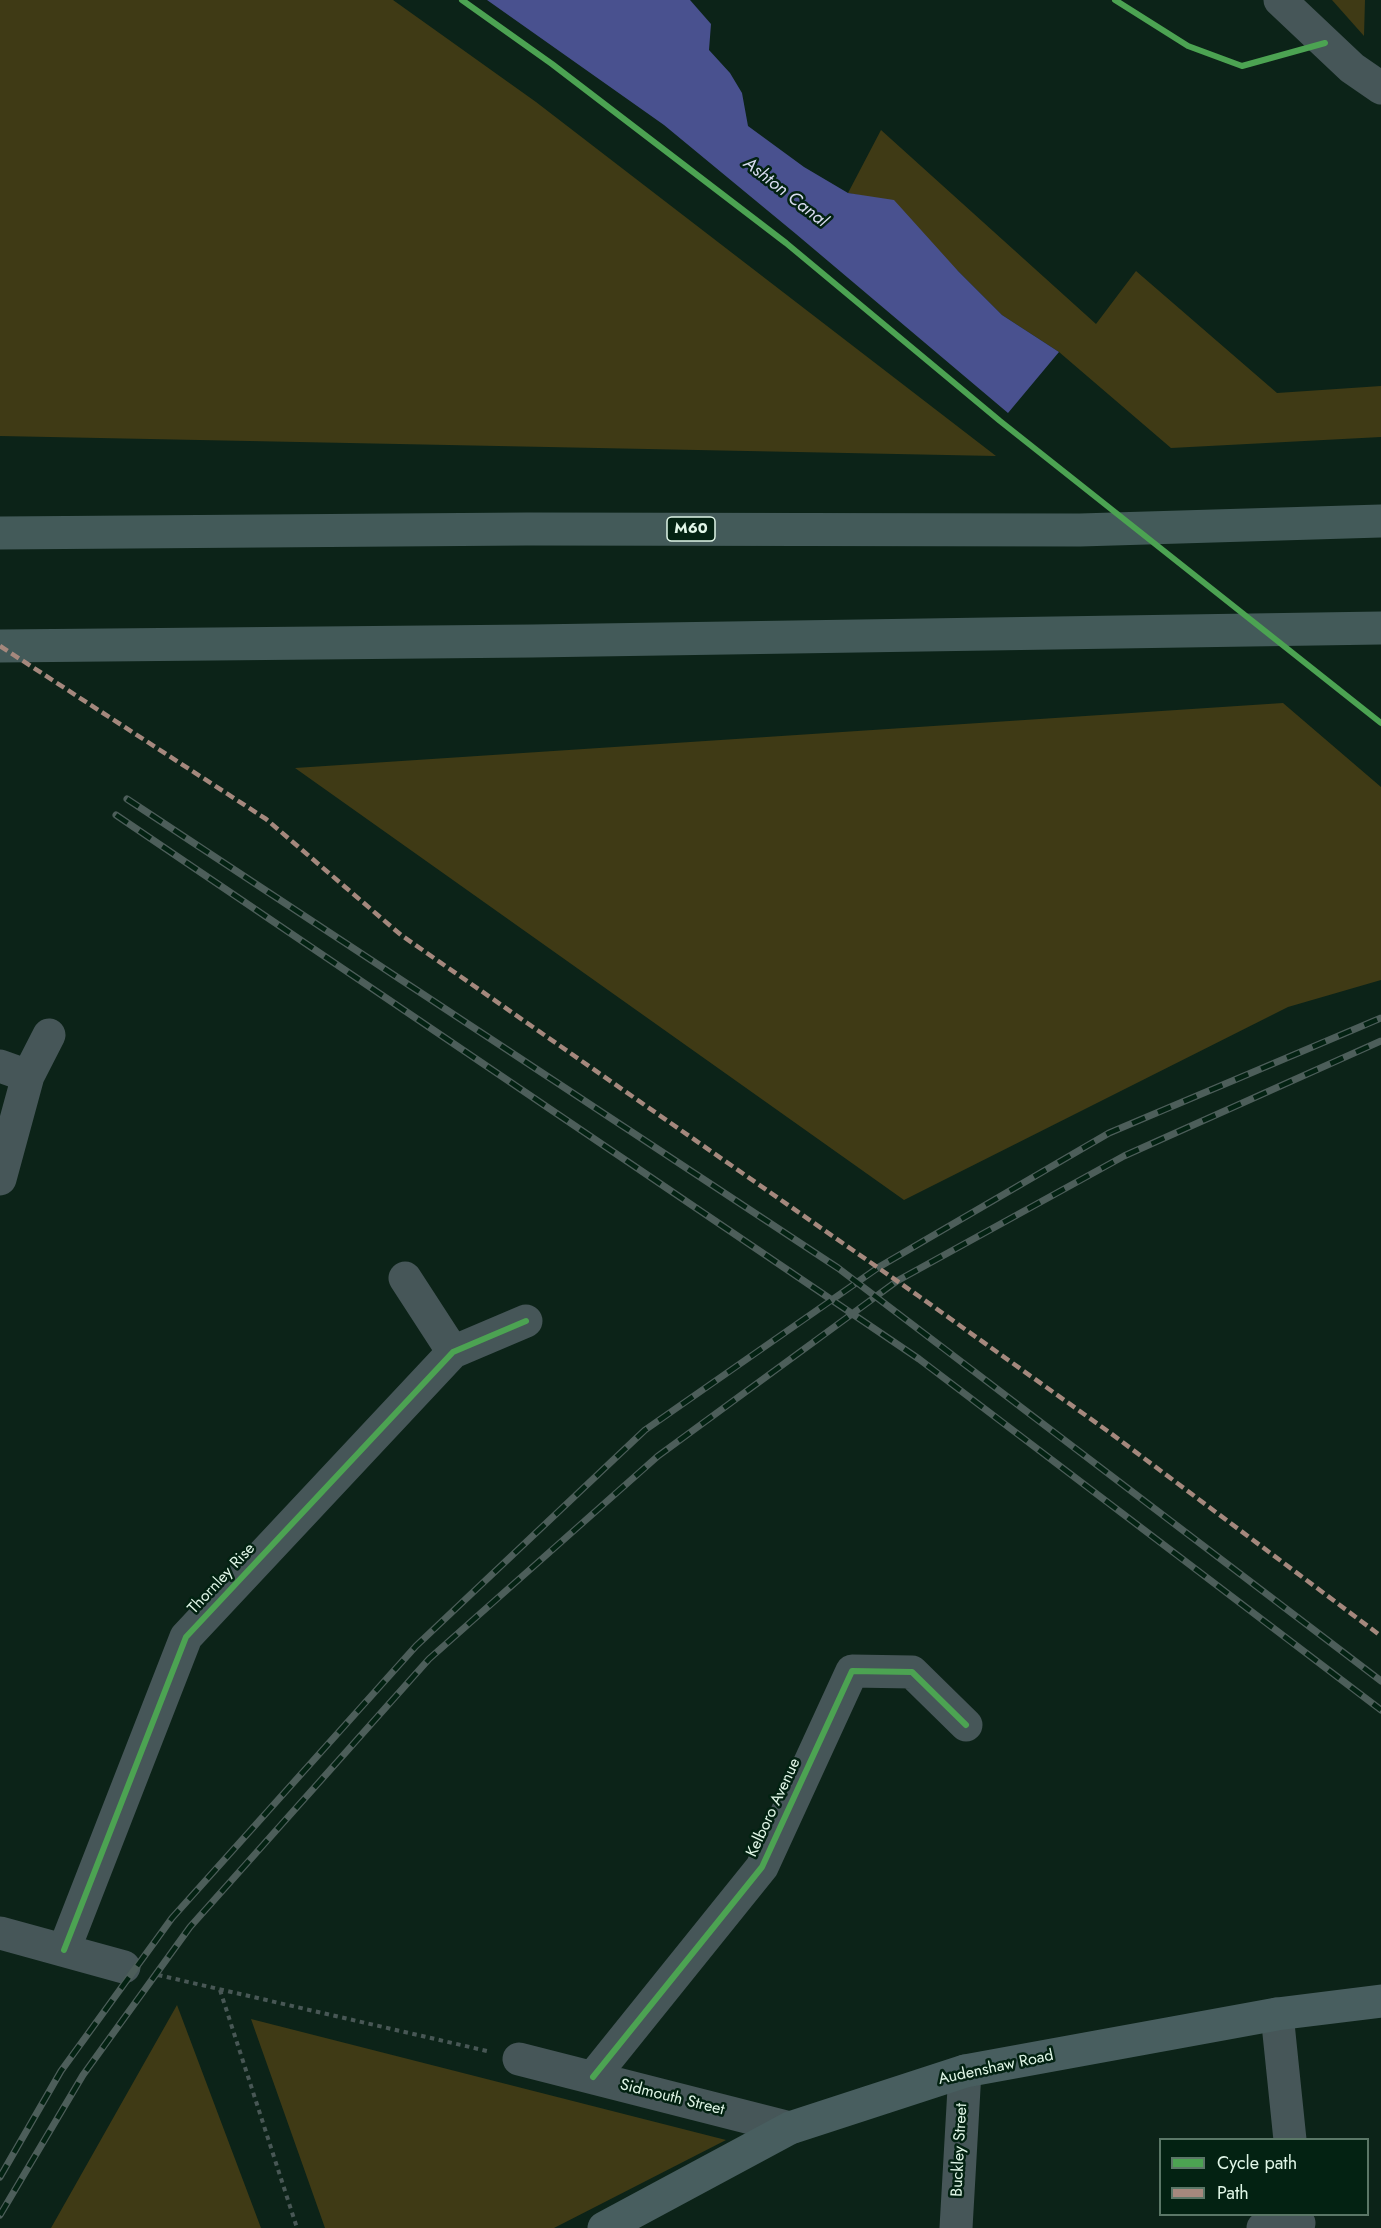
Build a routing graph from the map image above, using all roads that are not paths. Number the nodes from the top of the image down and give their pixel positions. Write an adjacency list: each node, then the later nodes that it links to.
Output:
1 (1280, 0): 2 (street)
2 (1381, 88)
3 (1381, 521): 4 (highway, M60)
4 (0, 533)
5 (1381, 628): 6 (highway)
6 (1226, 629): 7 (highway); 8 (highway)
7 (0, 646)
8 (1381, 650)
9 (49, 1035): 10 (street)
10 (14, 1071): 11 (street)
11 (0, 1179)
12 (405, 1278): 14 (street)
13 (526, 1321): 14 (street, Thornley Rise)
14 (453, 1352): 17 (street, Thornley Rise)
15 (966, 1725): 23 (street, Kelboro Avenue)
16 (0, 1933): 17 (street)
17 (64, 1950): 18 (street)
18 (124, 1967)
19 (1381, 2001): 20 (main road, Audenshaw Road)
20 (1277, 2014): 22 (main road, Audenshaw Road); 25 (street)
21 (519, 2059): 23 (street, Sidmouth Street)
22 (965, 2071): 24 (main road, Audenshaw Road); 28 (street, Buckley Street)
23 (593, 2077): 24 (street, Sidmouth Street)
24 (790, 2128): 27 (main road, Audenshaw Road)
25 (1290, 2138)
26 (1299, 2222): 29 (street)
27 (604, 2228)
28 (956, 2228)
29 (1263, 2228)

